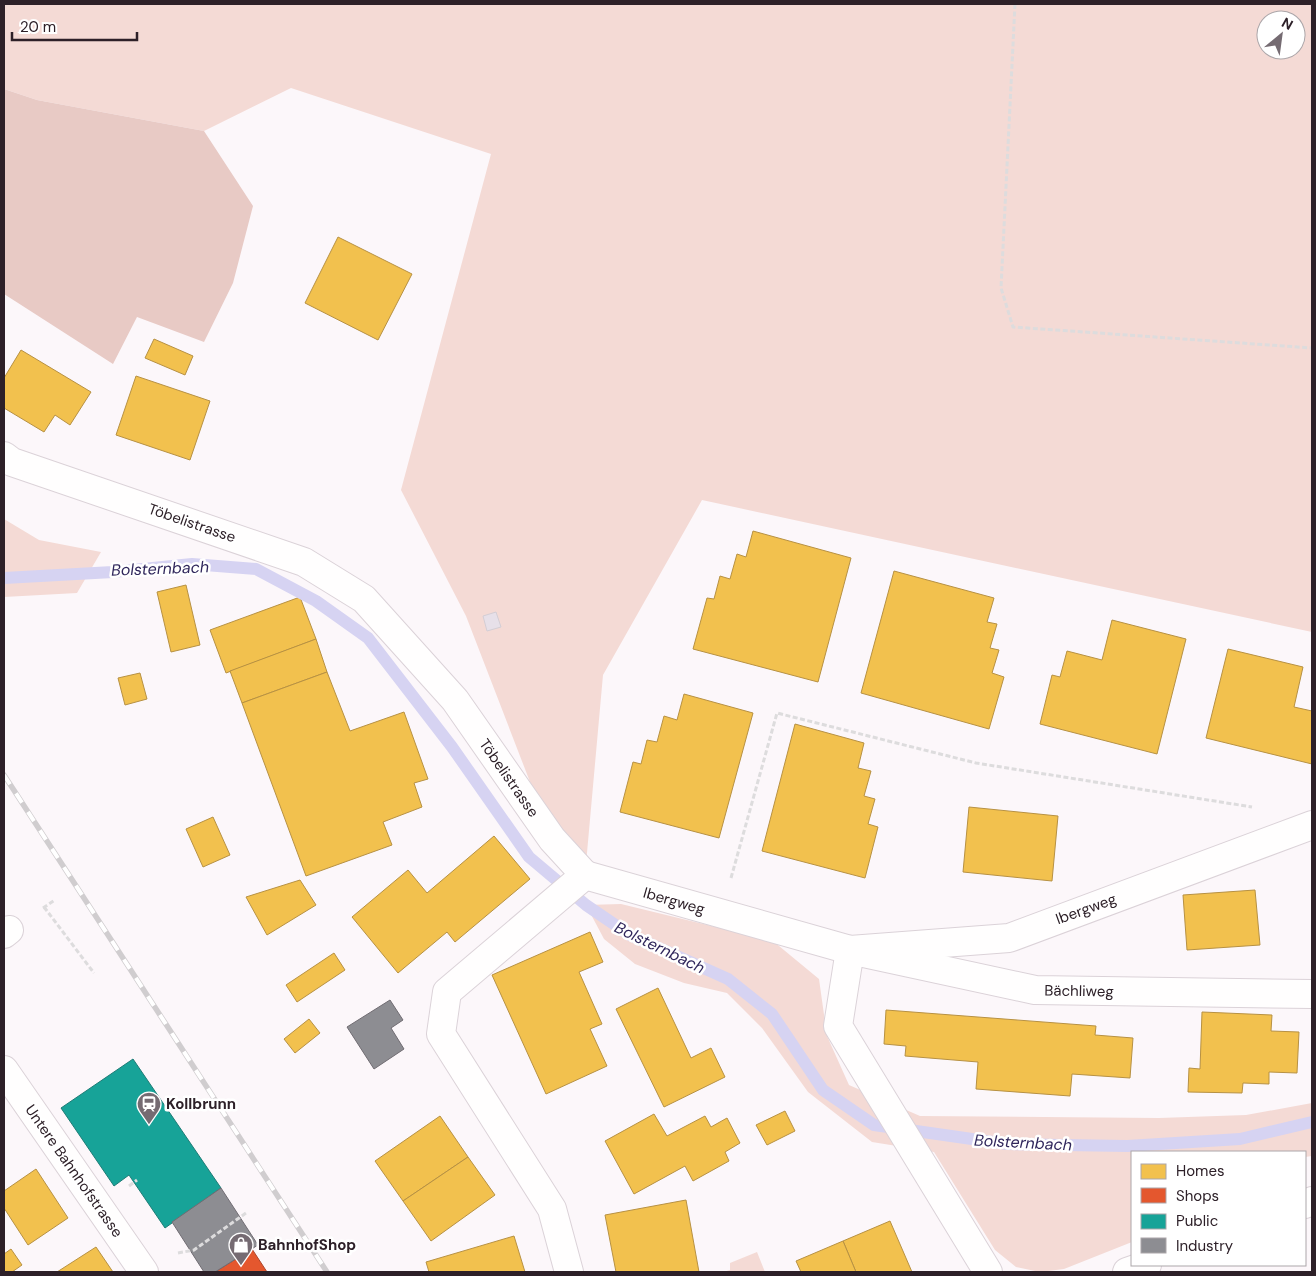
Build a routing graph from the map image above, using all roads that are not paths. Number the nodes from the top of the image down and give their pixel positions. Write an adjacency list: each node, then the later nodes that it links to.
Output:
1 (4, 456): 3 (street, Töbelistrasse)
2 (1312, 825): 4 (street, Ibergweg)
3 (581, 878): 4 (street, Ibergweg); 9 (street)
4 (850, 950): 5 (street, Bächliweg); 10 (street)
5 (1312, 994)
6 (4, 1070): 8 (street, Untere Bahnhofstrasse)
7 (1143, 1266): 11 (street)
8 (144, 1272)
9 (569, 1272)
10 (988, 1272)
11 (1127, 1272)

